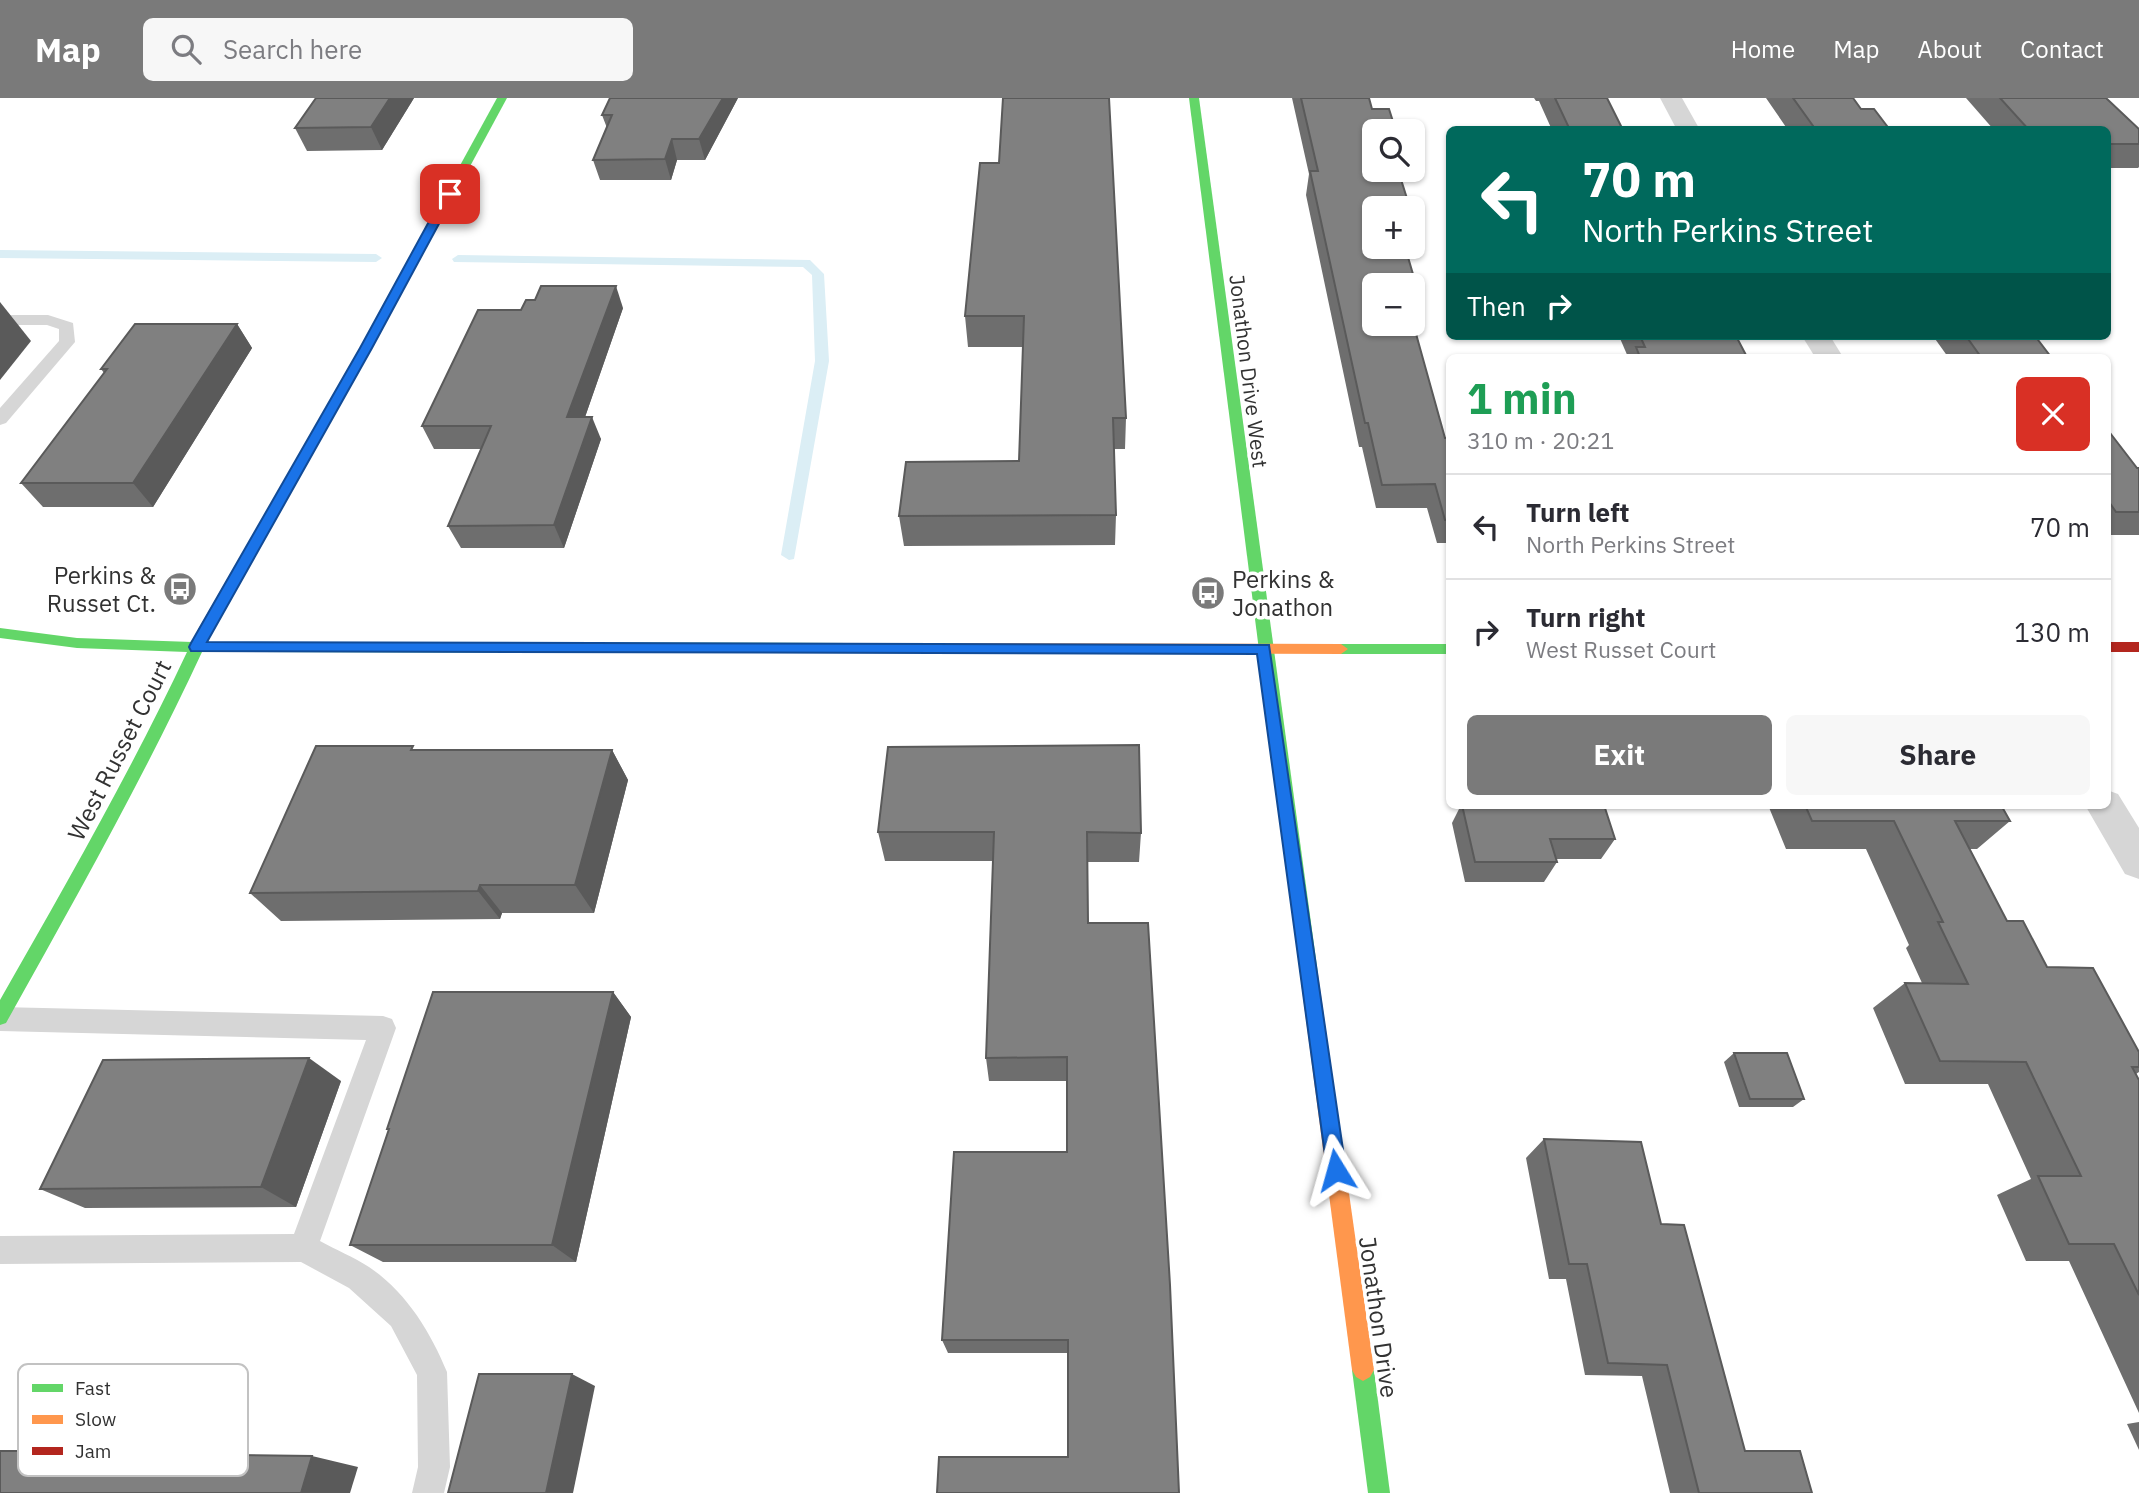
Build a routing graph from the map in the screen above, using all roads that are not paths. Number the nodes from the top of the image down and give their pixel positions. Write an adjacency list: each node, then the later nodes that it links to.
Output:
1 (502, 98): 8 (street, West Russet Court)
2 (1194, 98): 11 (street, Jonathon Drive West)
3 (1671, 98): 4 (street)
4 (1687, 126)
5 (0, 320): 6 (lane)
6 (0, 419)
7 (0, 633): 8 (street)
8 (196, 647): 11 (street); 15 (street, West Russet Court)
9 (2111, 647): 10 (street)
10 (2139, 647)
11 (1264, 649): 12 (street); 19 (street, Jonathon Drive)
12 (1446, 649)
13 (2106, 809): 14 (street)
14 (2139, 862)
15 (0, 1018): 16 (lane)
16 (303, 1248): 17 (lane); 18 (lane)
17 (0, 1250)
18 (428, 1493)
19 (1380, 1493)

